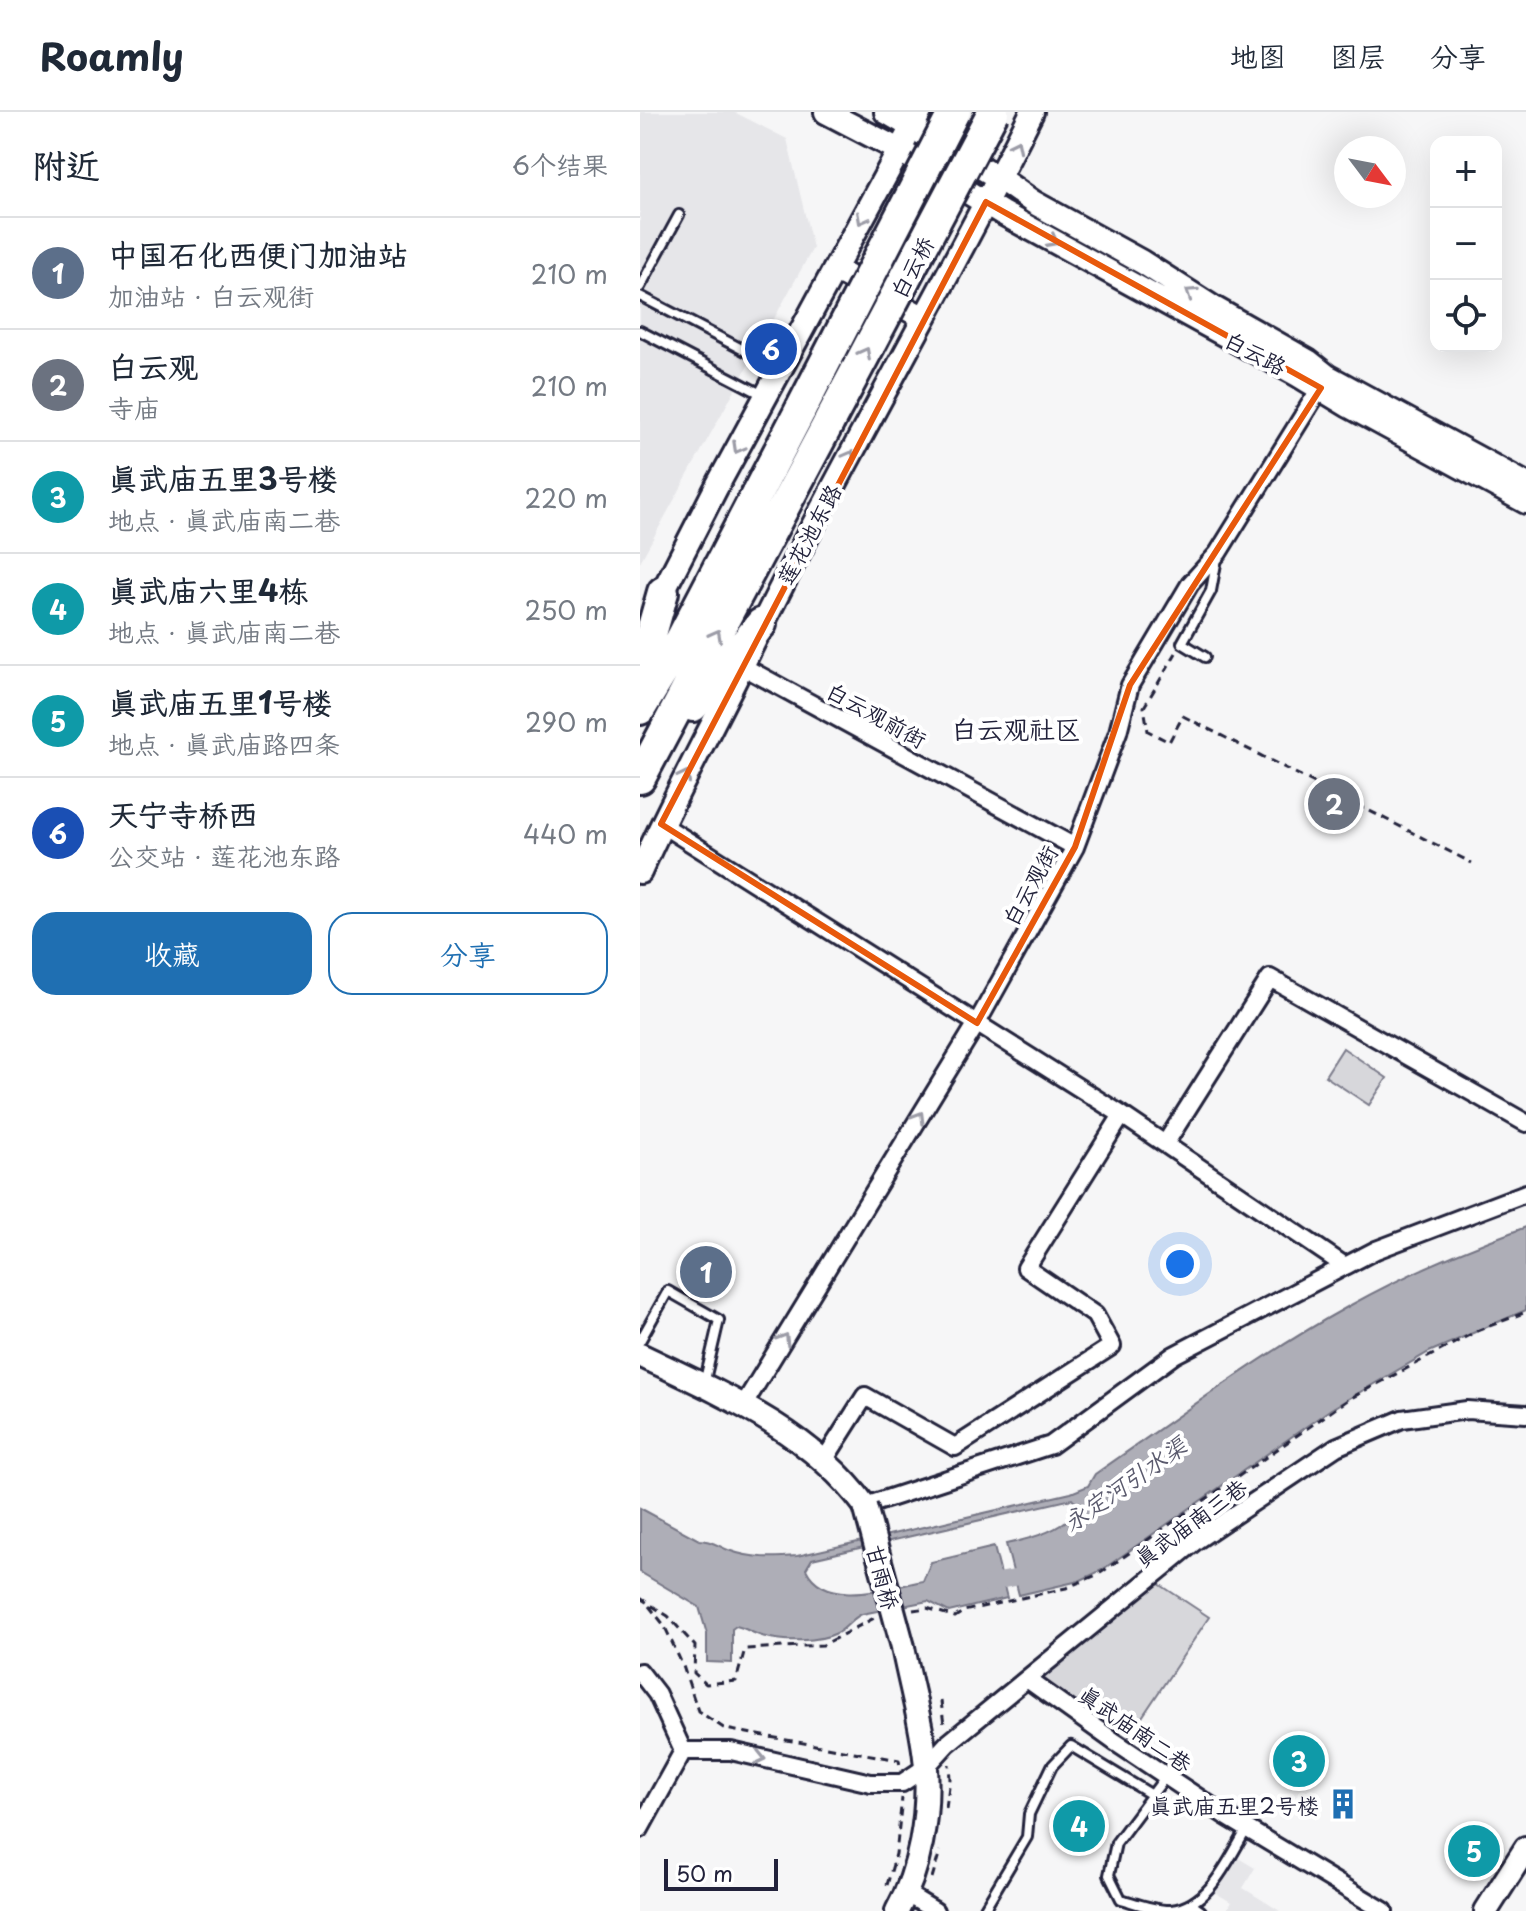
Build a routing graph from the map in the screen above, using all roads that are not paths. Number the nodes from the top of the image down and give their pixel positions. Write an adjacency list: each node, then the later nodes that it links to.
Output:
1 (826, 112): 7 (street, 白云路)
2 (886, 112): 6 (street, 白云路)
3 (954, 112): 29 (highway, 白云桥, bridge)
4 (993, 112): 19 (highway, 白云桥, one-way to 4, bridge)
5 (1032, 112): 8 (street, one-way to 5)
6 (916, 119): 7 (street); 8 (street, 白云路)
7 (899, 150): 9 (street, 白云路); 11 (street, one-way to 11)
8 (999, 178): 9 (street, 莲花池东路); 17 (street, 白云路, one-way to 8)
9 (986, 202): 14 (street, 莲花池东路); 17 (street, 白云路, one-way to 17)
10 (679, 215): 12 (lane)
11 (836, 270): 14 (street); 16 (street)
12 (640, 287)
13 (640, 296): 16 (lane)
14 (924, 318): 24 (street, 莲花池东路, one-way to 14)
15 (640, 331): 18 (lane)
16 (781, 369): 18 (street)
17 (1324, 382): 20 (street, 白云路); 21 (street, 白云路); 22 (street, 白云观街)
18 (766, 396): 23 (street, one-way to 23)
19 (829, 422): 30 (highway, 莲花池东路, one-way to 19)
20 (1526, 484)
21 (1526, 502)
22 (1218, 553): 26 (lane); 32 (street, 白云观街)
23 (663, 592): 25 (street); 28 (highway)
24 (761, 624): 27 (street, 莲花池东路); 30 (highway)
25 (640, 634)
26 (1205, 657)
27 (742, 666): 31 (street, 莲花池东路, one-way to 27); 32 (street, 白云观前街)
28 (640, 673)
29 (640, 709)
30 (647, 766)
31 (661, 824): 33 (street, 莲花池东路); 34 (street)
32 (1075, 847): 34 (street, 白云观街)
33 (640, 872)
34 (977, 1023): 35 (street); 43 (street, 白云观街, one-way to 34)
35 (1122, 1115): 37 (street); 45 (street)
36 (1526, 1123): 37 (street)
37 (1165, 1144): 39 (street)
38 (1526, 1193): 39 (street)
39 (1345, 1266): 46 (street)
40 (640, 1341): 42 (lane)
41 (640, 1355): 42 (street)
42 (704, 1384): 43 (street)
43 (743, 1406): 45 (street)
44 (1526, 1414): 48 (street, 真武庙南三巷)
45 (825, 1459): 46 (street)
46 (865, 1506): 50 (street, 甘雨桥, bridge)
47 (640, 1672): 49 (street)
48 (1027, 1679): 50 (street, 真武庙南三巷); 51 (street, 真武庙南二巷)
49 (683, 1751): 50 (street, 真武庙南三巷, one-way to 50); 53 (street)
50 (926, 1767): 56 (street, 甘雨桥)
51 (1166, 1776): 52 (lane); 54 (street, 真武庙南二巷)
52 (1152, 1795): 57 (lane); 59 (lane)
53 (640, 1829)
54 (1247, 1829): 57 (lane); 61 (street, 真武庙南二巷)
55 (1526, 1848): 62 (street)
56 (897, 1897): 58 (street)
57 (1191, 1904): 60 (lane)
58 (935, 1911)
59 (983, 1911)
60 (1201, 1911)
61 (1384, 1911)
62 (1486, 1911)

